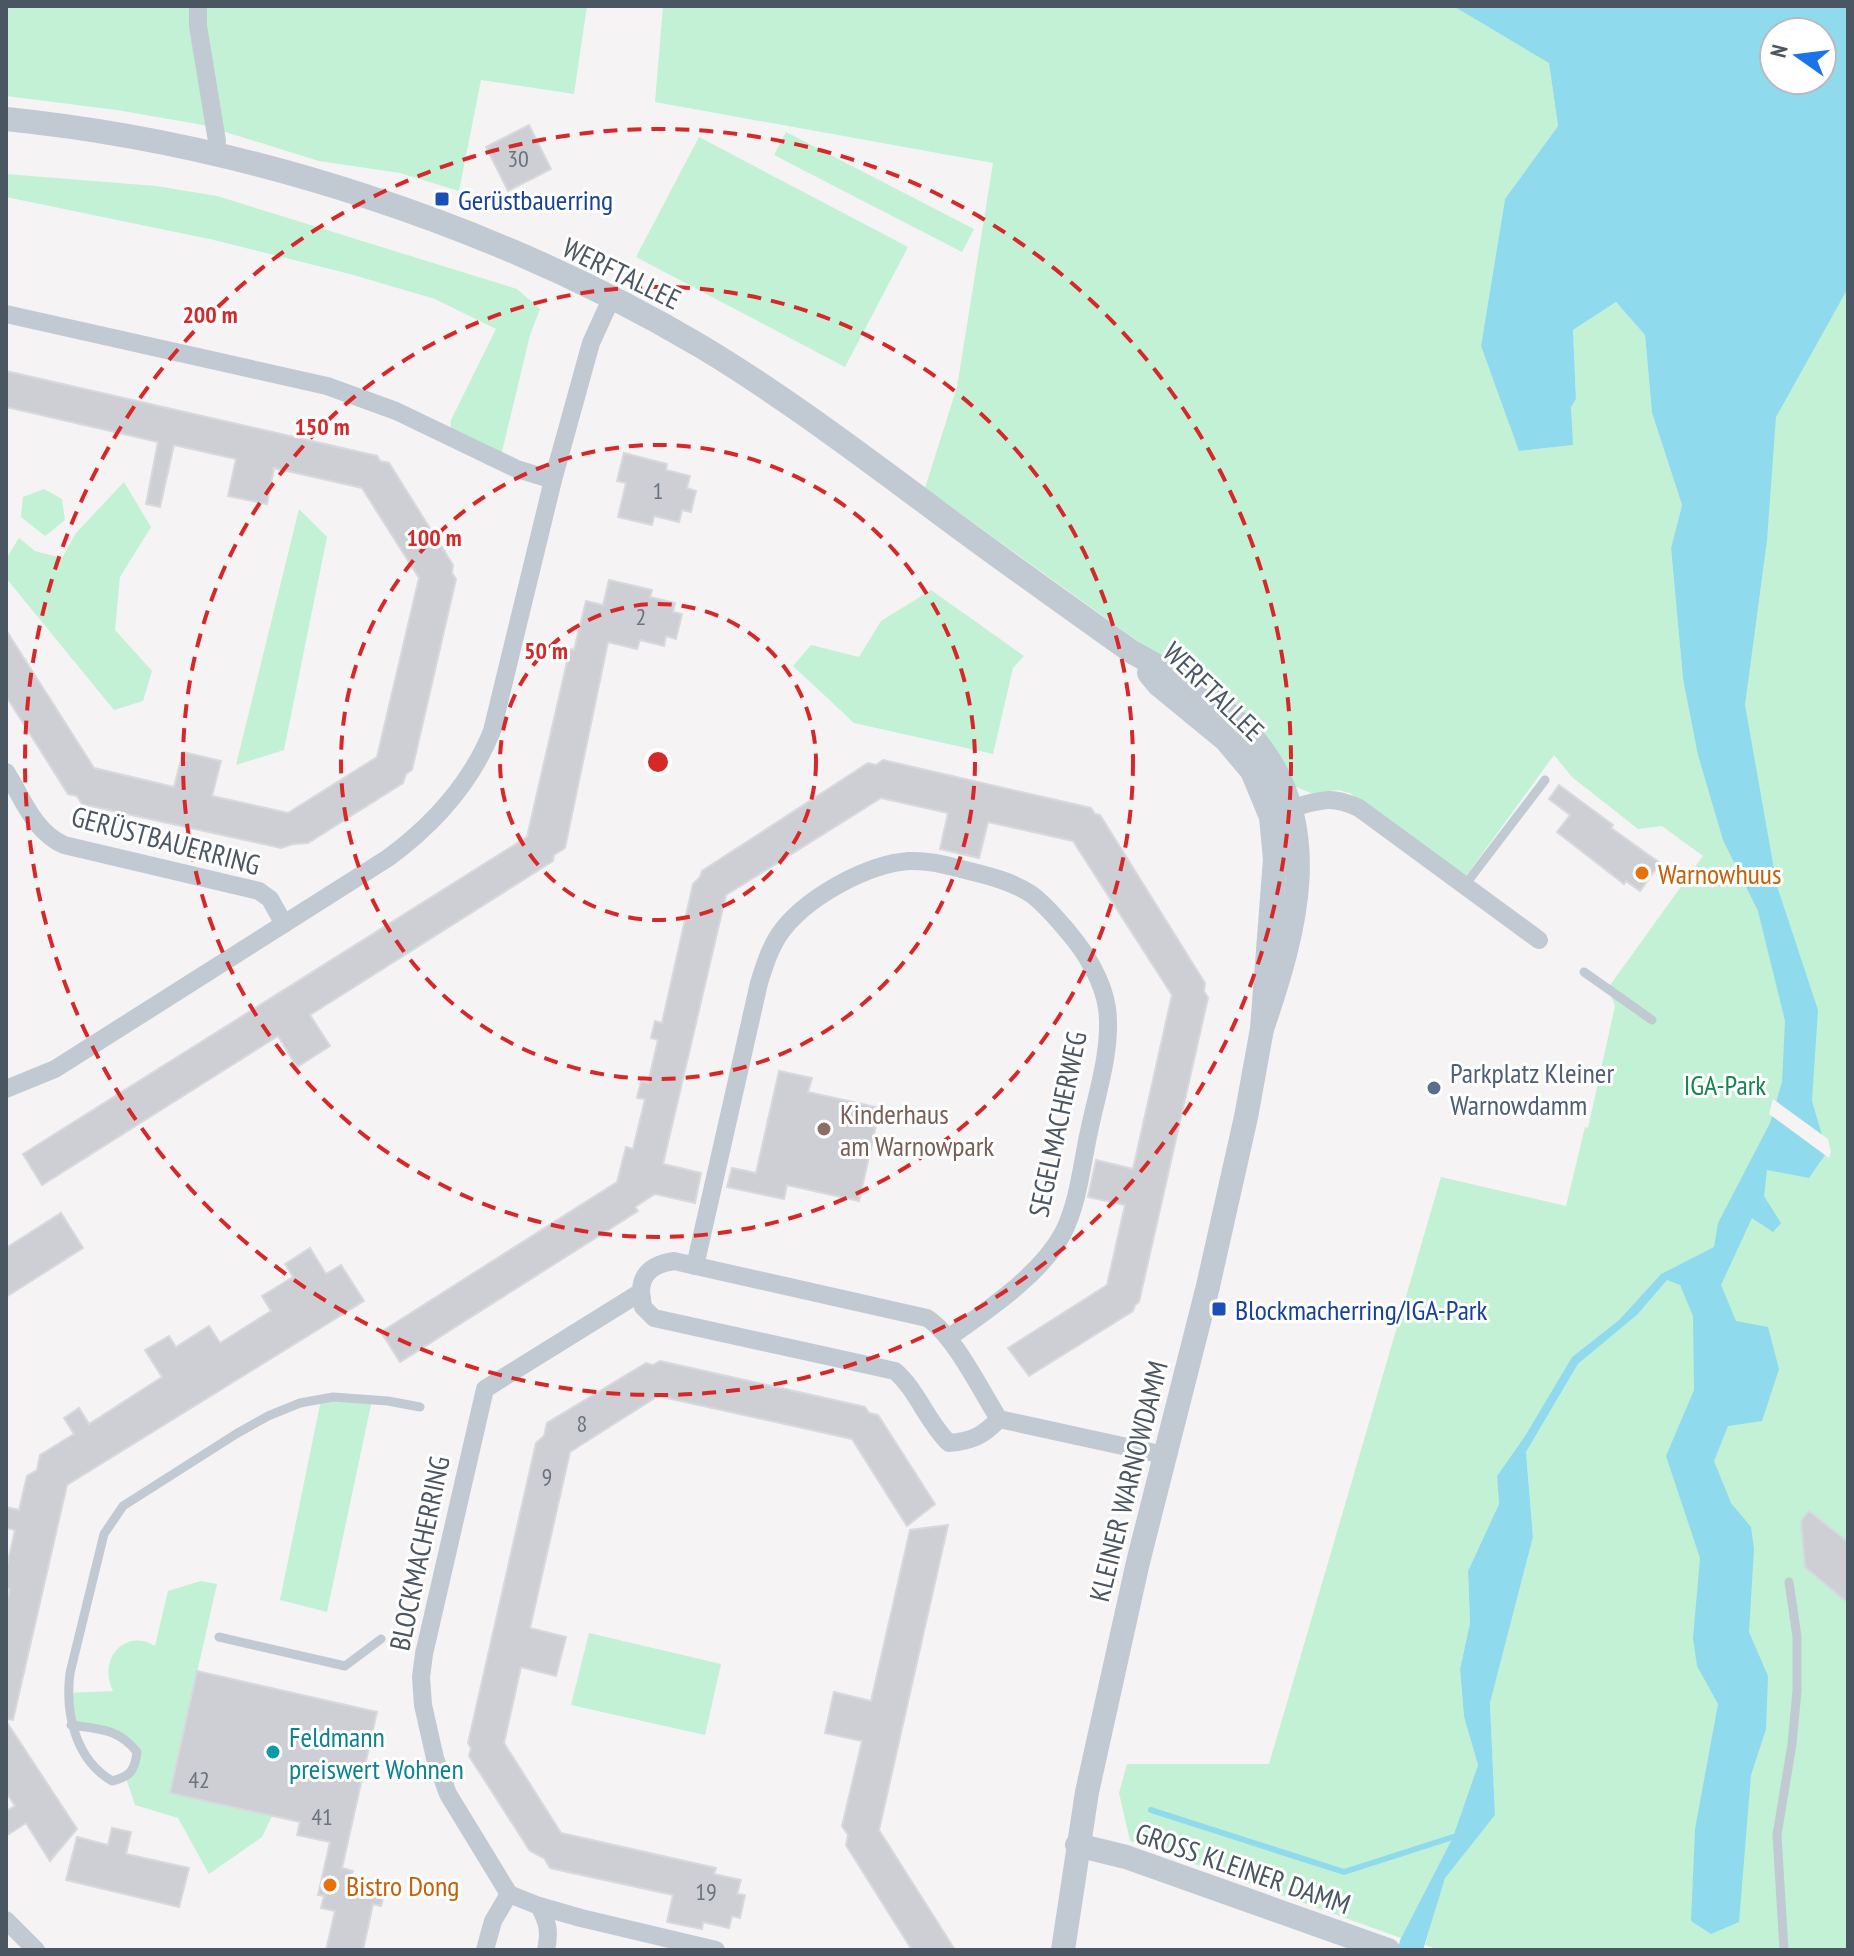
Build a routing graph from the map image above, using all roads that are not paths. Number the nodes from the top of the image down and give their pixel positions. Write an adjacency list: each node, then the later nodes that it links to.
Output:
1 (198, 6): 3 (street)
2 (6, 119): 3 (street, WERFTALLEE)
3 (214, 154): 4 (street, WERFTALLEE)
4 (611, 299): 6 (street); 9 (street, WERFTALLEE)
5 (6, 314): 6 (street)
6 (553, 480): 11 (street)
7 (6, 772): 11 (street, GERÜSTBAUERRING)
8 (1545, 780): 10 (lane)
9 (1282, 812): 10 (street); 21 (street, KLEINER WARNOWDAMM)
10 (1465, 885): 12 (street)
11 (284, 924): 15 (street)
12 (1539, 940)
13 (1584, 972): 14 (lane)
14 (1652, 1020)
15 (6, 1089)
16 (695, 1266): 17 (street, BLOCKMACHERRING); 18 (street, BLOCKMACHERRING); 18 (street, SEGELMACHERWEG)
17 (641, 1292): 20 (street); 27 (street, BLOCKMACHERRING)
18 (948, 1338): 20 (street, BLOCKMACHERRING)
19 (420, 1407): 25 (lane)
20 (999, 1419): 21 (street)
21 (1164, 1455): 26 (street, KLEINER WARNOWDAMM)
22 (1789, 1582): 36 (lane)
23 (219, 1637): 24 (lane)
24 (381, 1639)
25 (71, 1725): 25 (lane)
26 (1077, 1845): 34 (street, KLEINER WARNOWDAMM); 35 (street, GROSS KLEINER DAMM)
27 (509, 1894): 28 (street); 31 (street)
28 (539, 1906): 32 (street); 33 (street)
29 (6, 1920): 30 (street)
30 (36, 1950)
31 (485, 1950)
32 (546, 1950)
33 (716, 1950)
34 (1063, 1950)
35 (1388, 1950)
36 (1784, 1950)

